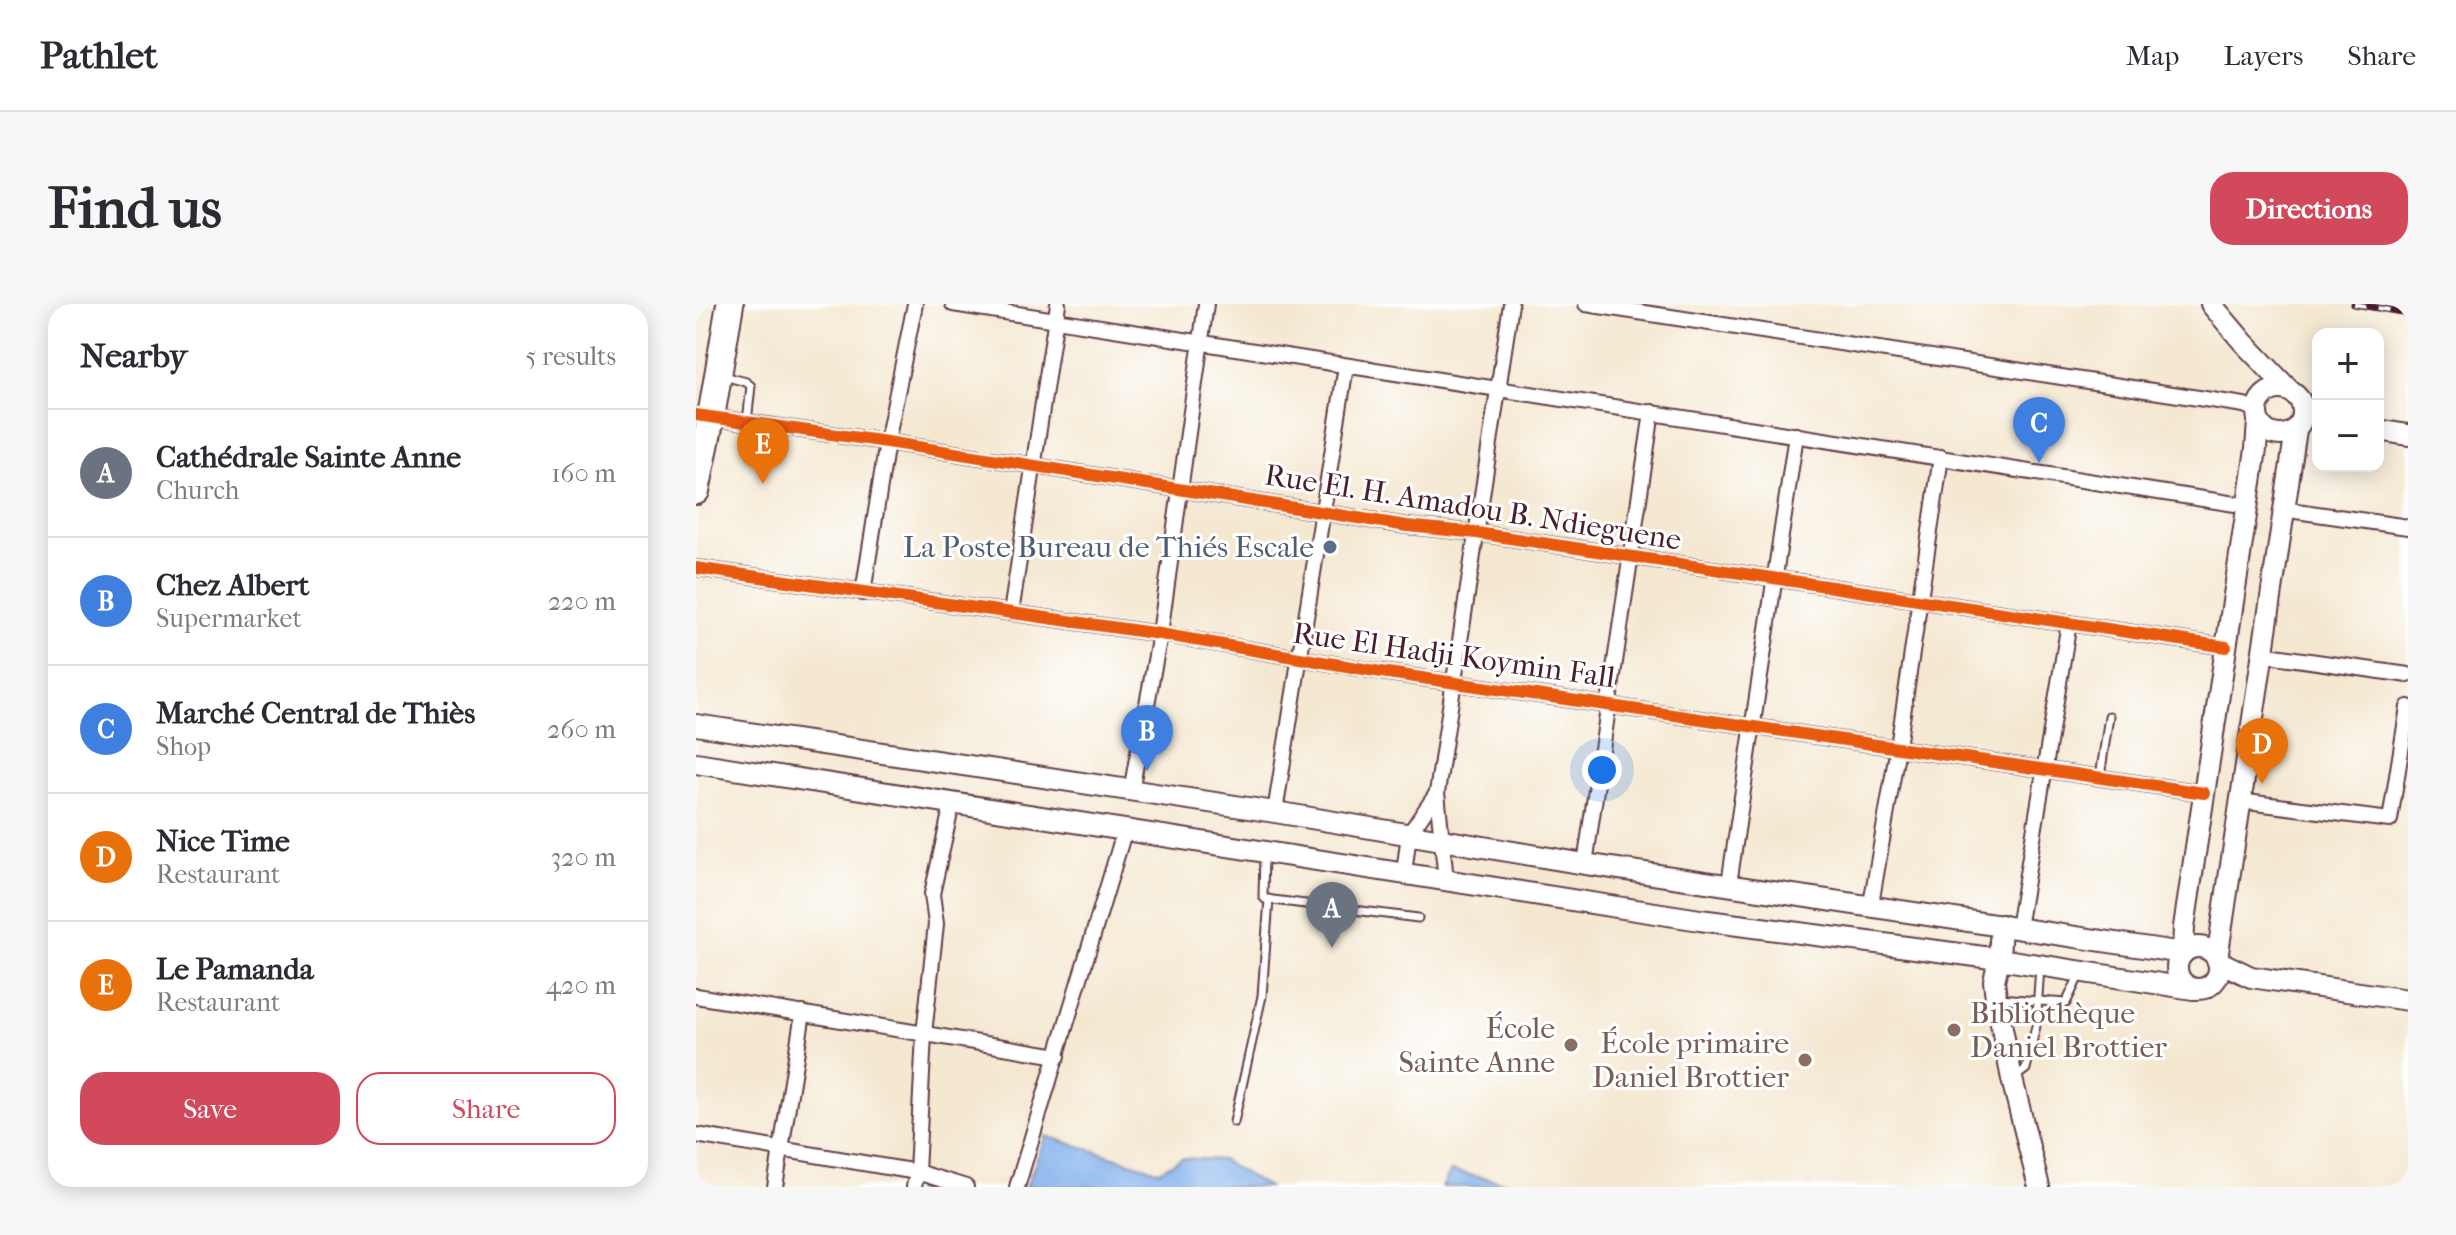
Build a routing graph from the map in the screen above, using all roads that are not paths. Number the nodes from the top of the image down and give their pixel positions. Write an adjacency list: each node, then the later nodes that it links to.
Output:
1 (730, 304): 13 (highway)
2 (915, 304): 24 (street)
3 (953, 304): 9 (street)
4 (1058, 304): 9 (street)
5 (1206, 304): 10 (street)
6 (1511, 304): 14 (street)
7 (1586, 304): 16 (street)
8 (2211, 304): 11 (main road)
9 (1055, 320): 10 (street); 26 (street)
10 (1201, 342): 12 (street); 27 (street)
11 (2243, 342): 15 (main road); 16 (main road)
12 (1346, 366): 14 (street); 31 (street)
13 (718, 375): 18 (highway); 19 (lane)
14 (1500, 388): 17 (street); 33 (street)
15 (2290, 391): 16 (main road); 20 (main road)
16 (2258, 410): 20 (main road); 29 (main road)
17 (1652, 412): 22 (street); 34 (street)
18 (704, 416): 19 (street, Rue El. H. Amadou B. Ndieguene); 28 (highway)
19 (747, 422): 24 (street, Rue El. H. Amadou B. Ndieguene)
20 (2305, 422): 30 (main road)
21 (2384, 431): 23 (main road)
22 (1796, 435): 25 (street); 36 (street)
23 (2408, 435)
24 (887, 442): 26 (street, Rue El. H. Amadou B. Ndieguene); 37 (street)
25 (1941, 457): 29 (street); 38 (street)
26 (1033, 466): 27 (street, Rue El. H. Amadou B. Ndieguene); 39 (street)
27 (1182, 489): 31 (street, Rue El. H. Amadou B. Ndieguene); 41 (street)
28 (696, 491)
29 (2248, 506): 42 (main road)
30 (2282, 509): 32 (street); 43 (main road)
31 (1322, 511): 33 (street, Rue El. H. Amadou B. Ndieguene); 44 (street)
32 (2408, 527)
33 (1477, 533): 34 (street, Rue El. H. Amadou B. Ndieguene); 46 (street)
34 (1630, 556): 36 (street, Rue El. H. Amadou B. Ndieguene); 47 (street)
35 (696, 568): 37 (street, Rue El Hadji Koymin Fall)
36 (1774, 578): 38 (street, Rue El. H. Amadou B. Ndieguene); 51 (street)
37 (863, 593): 39 (street, Rue El Hadji Koymin Fall)
38 (1919, 600): 40 (street, Rue El. H. Amadou B. Ndieguene); 52 (street)
39 (1011, 613): 41 (street, Rue El Hadji Koymin Fall)
40 (2069, 623): 42 (street, Rue El. H. Amadou B. Ndieguene); 54 (street)
41 (1160, 634): 44 (street, Rue El Hadji Koymin Fall); 56 (street)
42 (2226, 647): 58 (main road)
43 (2261, 654): 45 (street); 59 (main road)
44 (1300, 659): 46 (street, Rue El Hadji Koymin Fall); 61 (street)
45 (2408, 675)
46 (1454, 681): 47 (street, Rue El Hadji Koymin Fall); 57 (street)
47 (1608, 704): 51 (street, Rue El Hadji Koymin Fall); 66 (street)
48 (2408, 707): 59 (street)
49 (2109, 716): 55 (lane)
50 (696, 725): 56 (main road)
51 (1751, 725): 52 (street, Rue El Hadji Koymin Fall); 69 (street)
52 (1898, 747): 54 (street, Rue El Hadji Koymin Fall); 71 (street)
53 (696, 763): 60 (main road)
54 (2045, 769): 55 (street, Rue El Hadji Koymin Fall); 73 (street)
55 (2100, 777): 58 (street, Rue El Hadji Koymin Fall)
56 (1131, 791): 61 (main road)
57 (1437, 793): 63 (street); 64 (street)
58 (2204, 793): 74 (main road)
59 (2239, 801): 76 (main road)
60 (952, 804): 62 (main road); 86 (street)
61 (1275, 812): 63 (main road)
62 (1125, 829): 65 (main road); 87 (street)
63 (1409, 834): 64 (main road); 67 (street)
64 (1443, 840): 66 (main road); 68 (street)
65 (1265, 851): 67 (main road); 70 (lane)
66 (1585, 864): 69 (main road)
67 (1404, 873): 68 (main road)
68 (1446, 880): 75 (main road)
69 (1729, 884): 71 (main road)
70 (1269, 899): 72 (lane); 89 (lane)
71 (1871, 904): 73 (main road)
72 (1418, 918)
73 (2000, 925): 74 (main road); 75 (main road)
74 (2183, 953): 76 (main road); 80 (main road)
75 (1991, 959): 77 (main road); 81 (main road)
76 (2218, 960): 79 (main road); 80 (main road)
77 (2040, 965): 78 (main road); 84 (lane)
78 (2081, 972): 80 (main road); 84 (lane)
79 (2251, 977): 80 (main road); 83 (main road)
80 (2202, 988)
81 (1995, 990): 84 (lane); 88 (main road)
82 (696, 996): 85 (street)
83 (2408, 1000)
84 (2039, 1002): 88 (lane)
85 (803, 1013): 86 (street); 91 (street)
86 (924, 1034): 87 (street); 92 (street)
87 (1058, 1056): 96 (street)
88 (2012, 1079): 97 (main road)
89 (1234, 1122)
90 (696, 1135): 91 (street)
91 (782, 1150): 92 (street); 93 (street)
92 (917, 1172): 94 (street); 95 (street)
93 (775, 1187)
94 (914, 1187)
95 (966, 1187)
96 (1017, 1187)
97 (2039, 1187)

